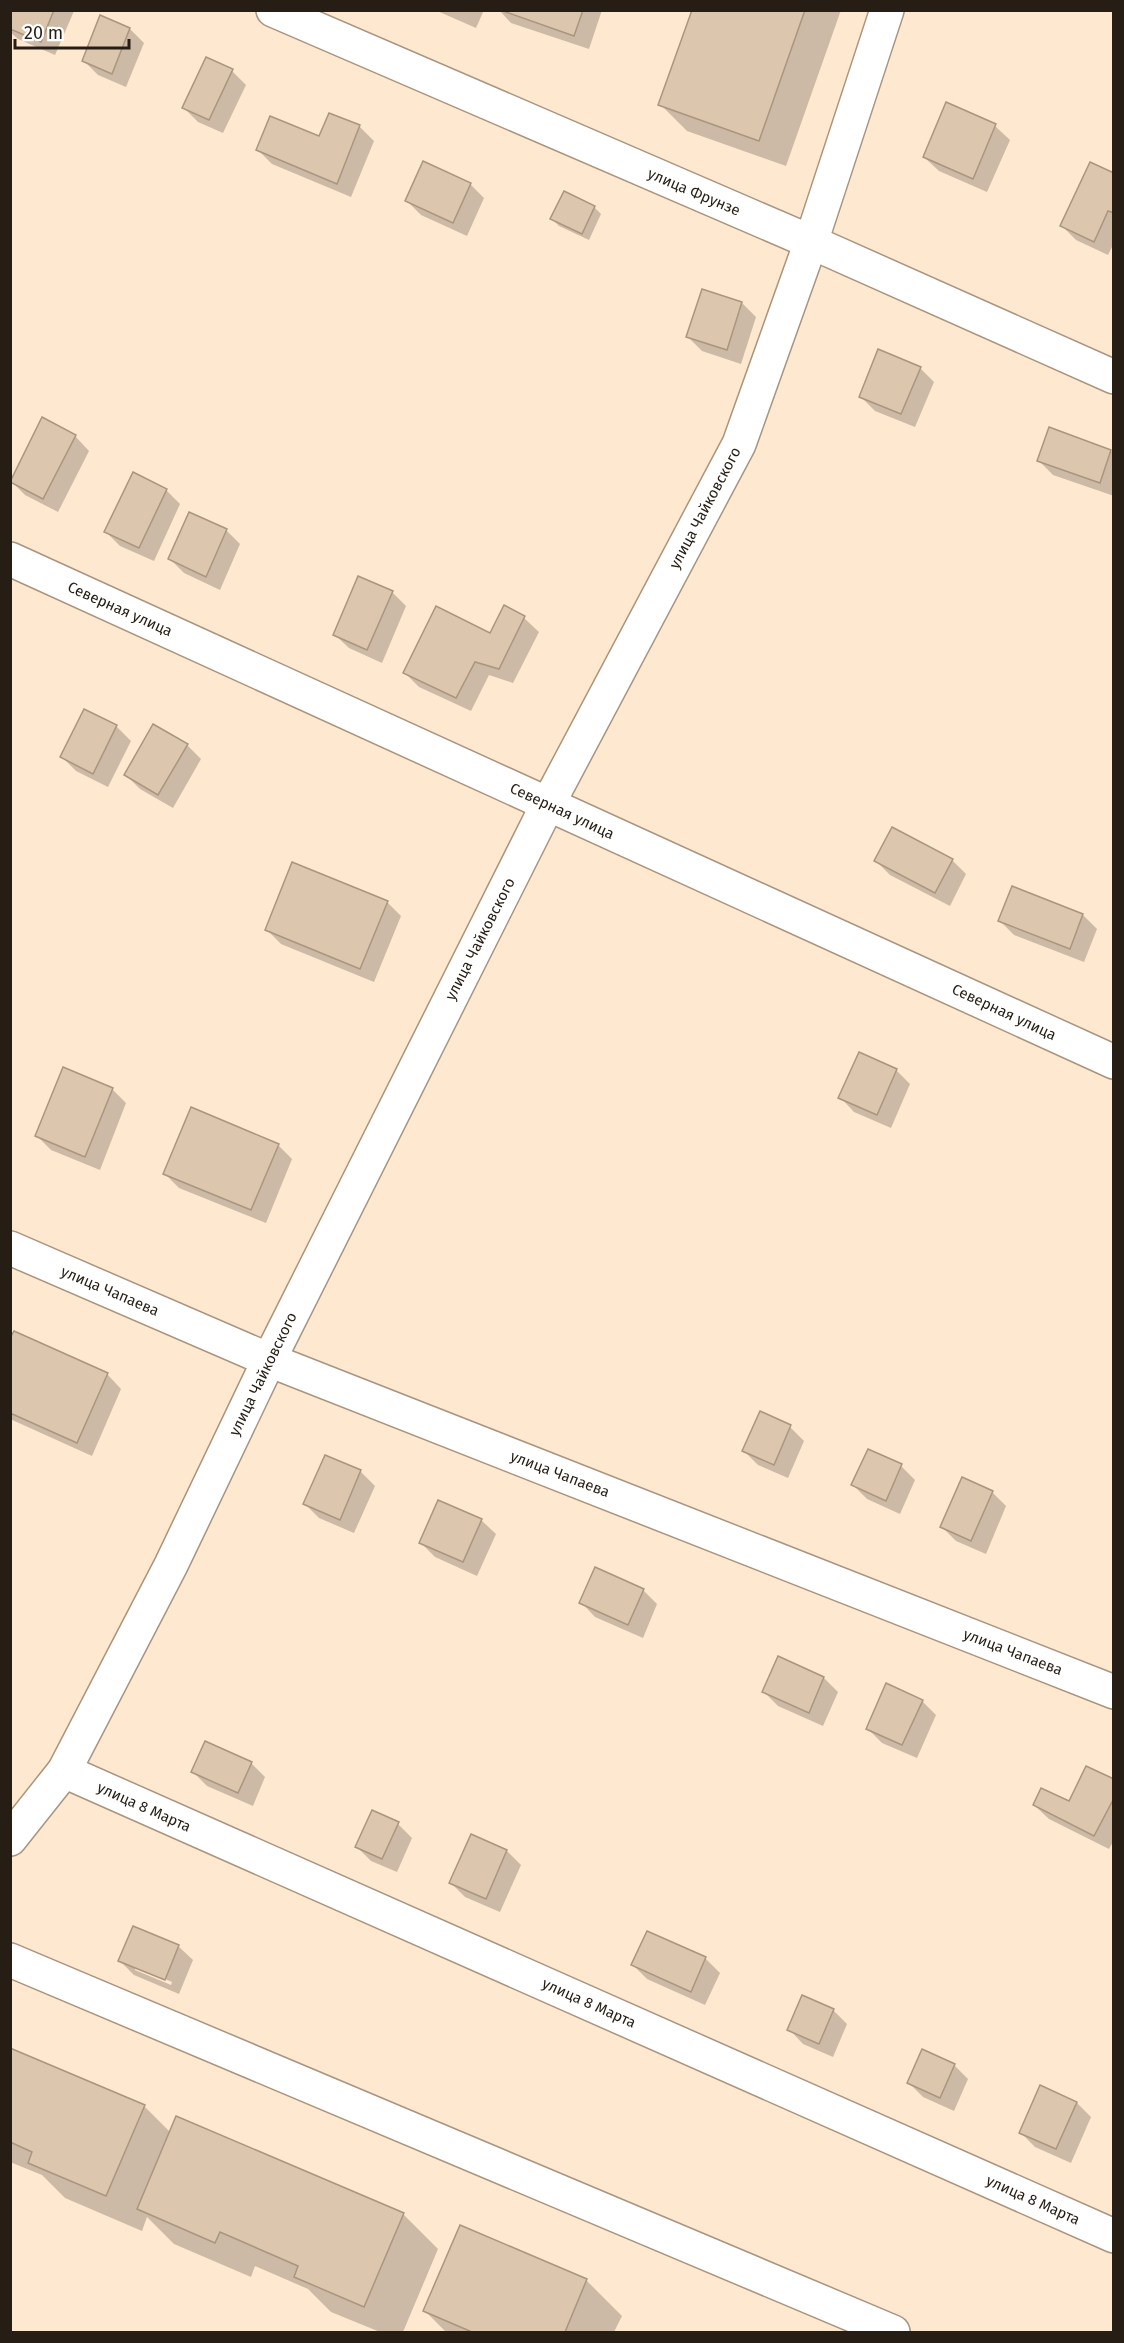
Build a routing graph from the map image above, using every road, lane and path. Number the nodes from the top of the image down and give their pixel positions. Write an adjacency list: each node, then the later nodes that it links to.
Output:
1 (273, 10): 3 (street, улица Фрунзе)
2 (887, 10): 3 (street, улица Чайковского)
3 (812, 242): 4 (street, улица Фрунзе); 6 (street, улица Чайковского)
4 (1113, 377)
5 (10, 559): 6 (street, Северная улица)
6 (548, 804): 7 (street, Северная улица); 9 (street, улица Чайковского)
7 (1113, 1062)
8 (10, 1248): 9 (street, улица Чапаева)
9 (269, 1360): 10 (street, улица Чапаева); 11 (street, улица Чайковского)
10 (1113, 1692)
11 (64, 1771): 12 (street, улица Чайковского); 14 (street, улица 8 Марта)
12 (10, 1839)
13 (10, 1960): 15 (street)
14 (1113, 2236)
15 (893, 2332)

